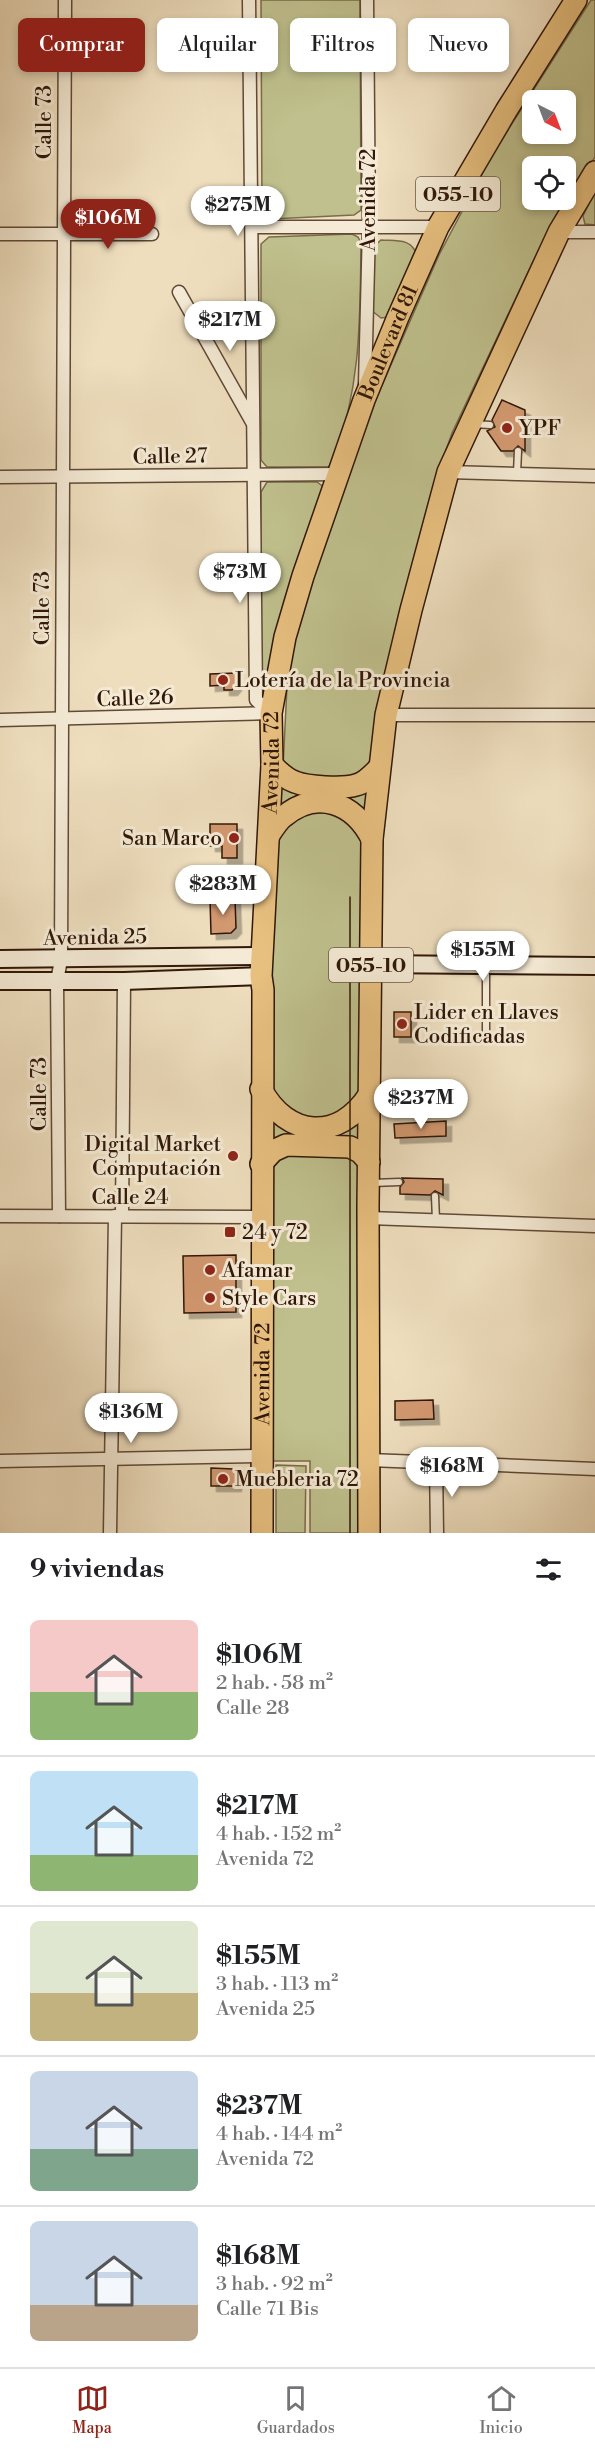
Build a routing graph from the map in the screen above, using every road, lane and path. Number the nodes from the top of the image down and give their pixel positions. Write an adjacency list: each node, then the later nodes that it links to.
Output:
1 (65, 0): 13 (street, Calle 73)
2 (249, 0): 6 (street, Avenida 72)
3 (367, 0): 7 (street, Avenida 72)
4 (576, 0): 8 (highway, Boulevard 81 / 055-10)
5 (595, 172): 9 (highway, 055-10)
6 (253, 227): 7 (street); 16 (street, Avenida 72)
7 (369, 227): 8 (street); 15 (street, Avenida 72)
8 (438, 227): 15 (highway, Boulevard 81 / 055-10)
9 (559, 232): 10 (street); 18 (highway, 055-10)
10 (595, 232)
11 (0, 234): 13 (street)
12 (152, 234): 13 (street)
13 (63, 235): 24 (street, Calle 73)
14 (179, 292): 16 (street)
15 (364, 400): 20 (highway, Boulevard 81 / 055-10)
16 (255, 426): 19 (street, Avenida 72)
17 (518, 451): 21 (lane)
18 (448, 472): 21 (street); 27 (highway, 055-10)
19 (255, 474): 20 (street, Calle 27); 24 (street, Calle 27); 25 (street, Avenida 72)
20 (340, 474): 25 (highway, Boulevard 81 / 055-10)
21 (517, 474): 22 (street)
22 (595, 476)
23 (0, 477): 24 (street, Calle 27)
24 (62, 477): 29 (street, Calle 73)
25 (272, 713): 29 (street, Calle 26); 30 (highway, Avenida 72 / 055-10)
26 (595, 714): 27 (street)
27 (386, 715): 31 (highway, 055-10)
28 (0, 720): 29 (street, Calle 26)
29 (61, 720): 35 (street, Calle 73)
30 (272, 765): 31 (highway); 32 (highway, Avenida 72 / 055-10)
31 (378, 769): 33 (highway, 055-10)
32 (269, 835): 33 (highway); 38 (highway, Avenida 72 / 055-10)
33 (372, 839): 36 (highway, 055-10)
34 (0, 959): 35 (main road, Avenida 25)
35 (61, 960): 38 (main road, Avenida 25); 41 (street, Calle 73)
36 (371, 964): 37 (main road); 45 (highway, 055-10)
37 (486, 964): 39 (main road); 43 (lane)
38 (261, 966): 42 (main road, Avenida 25); 44 (highway, Avenida 72 / 055-10)
39 (595, 966)
40 (0, 981): 41 (main road, Avenida 25)
41 (57, 981): 42 (main road, Avenida 25); 51 (street, Calle 73)
42 (124, 981): 52 (street)
43 (486, 1041)
44 (261, 1089): 45 (highway); 46 (highway, Avenida 72 / 055-10)
45 (369, 1095): 47 (highway, 055-10)
46 (261, 1164): 47 (highway); 53 (highway, Avenida 72 / 055-10)
47 (368, 1172): 48 (lane); 54 (highway, 055-10)
48 (399, 1182)
49 (435, 1196): 55 (lane)
50 (0, 1216): 51 (street, Calle 24)
51 (59, 1216): 52 (street, Calle 24)
52 (119, 1216): 53 (street, Calle 24); 58 (street)
53 (261, 1217): 57 (highway, Avenida 72 / 055-10)
54 (369, 1218): 55 (street); 59 (highway, 055-10)
55 (436, 1220): 56 (street)
56 (595, 1226)
57 (262, 1455): 58 (street); 64 (highway, Avenida 72 / 055-10)
58 (111, 1460): 60 (street); 63 (street)
59 (369, 1460): 61 (street); 65 (highway, 055-10)
60 (0, 1461)
61 (436, 1463): 62 (street); 66 (street)
62 (595, 1468)
63 (110, 1533)
64 (262, 1533)
65 (369, 1533)
66 (437, 1533)

